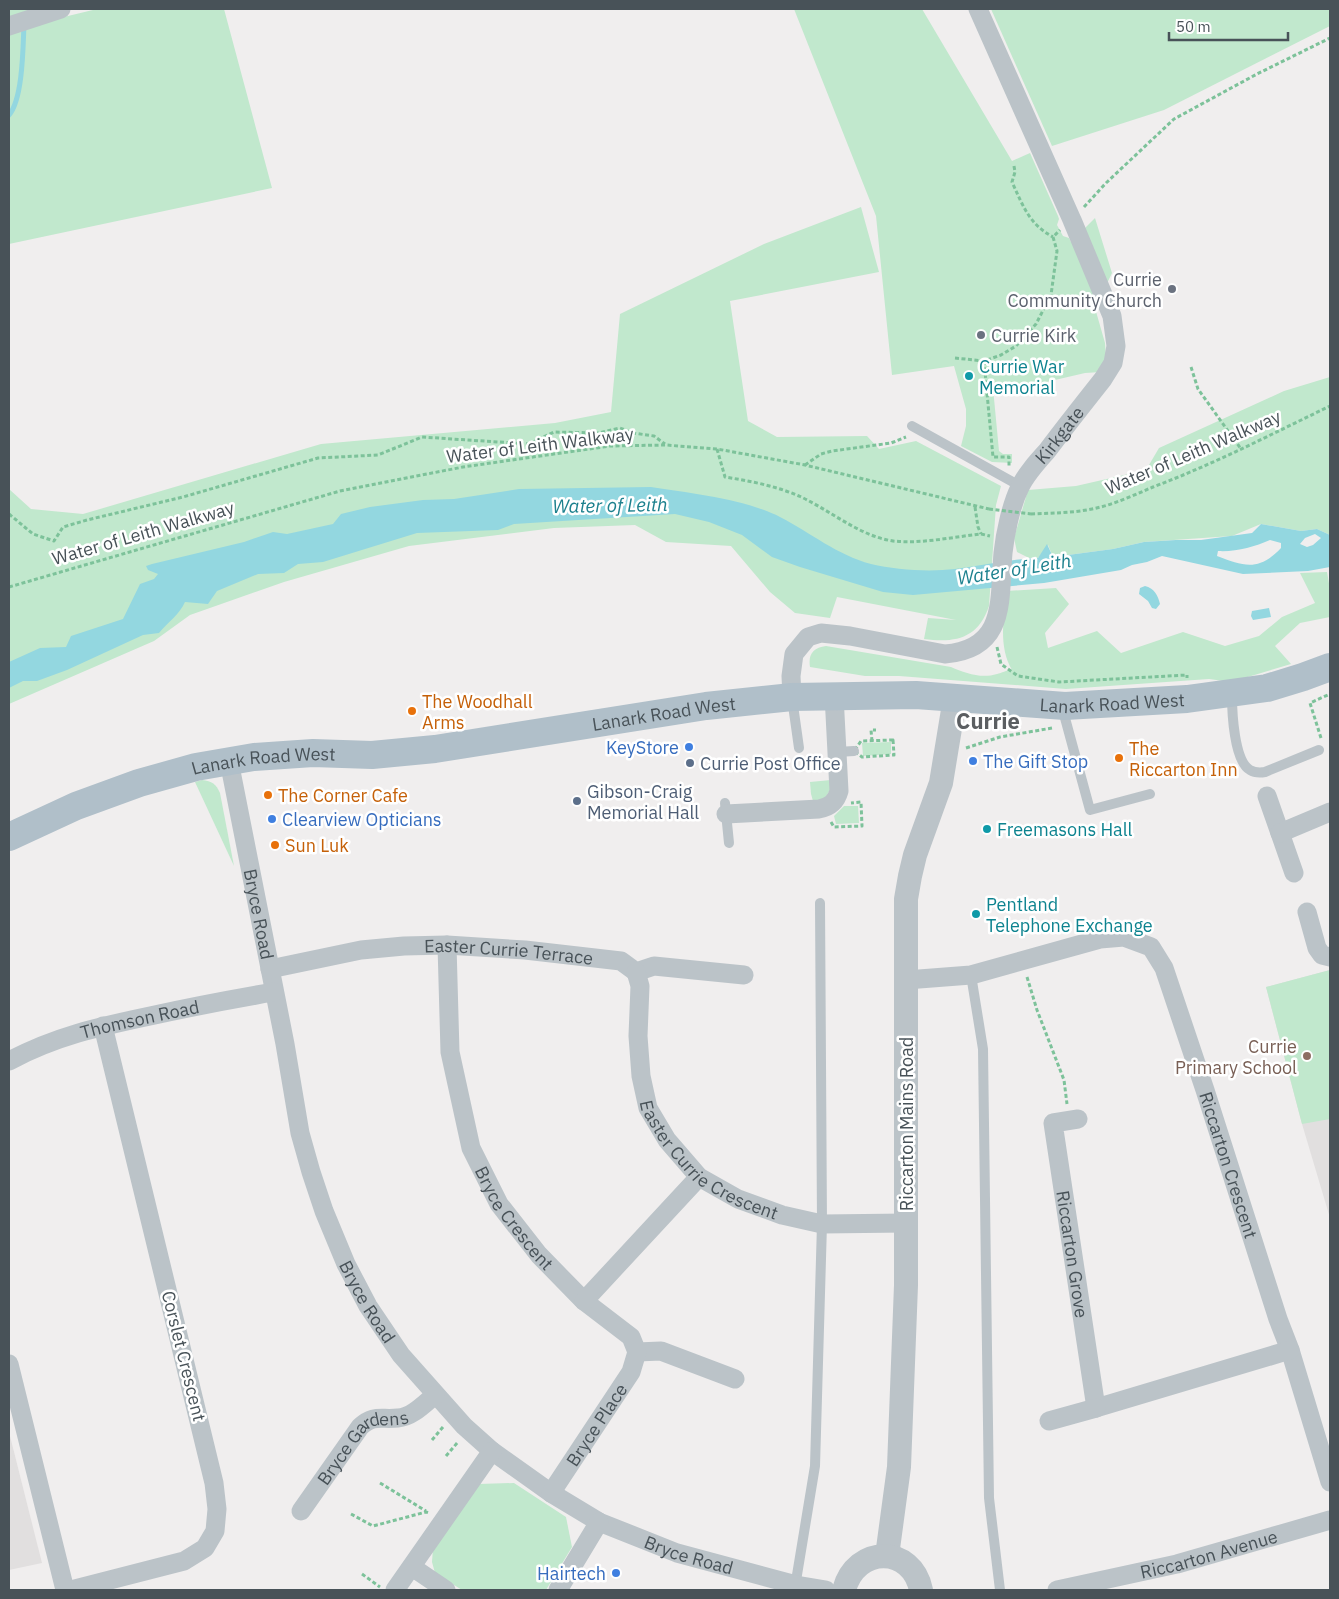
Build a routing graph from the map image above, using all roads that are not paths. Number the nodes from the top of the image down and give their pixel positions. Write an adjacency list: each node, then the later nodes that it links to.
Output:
1 (61, 9): 3 (street)
2 (978, 9): 5 (street, Kirkgate)
3 (9, 26)
4 (916, 428): 5 (lane)
5 (1020, 486): 9 (street, Kirkgate)
6 (1330, 667): 7 (main road, Lanark Road West)
7 (1232, 694): 11 (main road, Lanark Road West); 13 (lane)
8 (834, 696): 9 (main road, Lanark Road West); 10 (main road, Lanark Road West); 17 (street)
9 (792, 697): 12 (lane); 14 (main road, Lanark Road West)
10 (955, 698): 11 (main road, Lanark Road West); 31 (street, Riccarton Mains Road)
11 (1066, 715): 15 (lane)
12 (800, 748)
13 (1319, 750)
14 (229, 761): 20 (main road, Lanark Road West); 27 (street, Bryce Road)
15 (1150, 794)
16 (1267, 796): 19 (street)
17 (726, 808): 21 (lane)
18 (1330, 812): 19 (street)
19 (1280, 833): 22 (street)
20 (9, 837)
21 (729, 843)
22 (1294, 874)
23 (820, 903): 38 (lane)
24 (1307, 912): 26 (street)
25 (447, 945): 27 (street, Easter Currie Terrace); 28 (street, Easter Currie Terrace); 39 (street, Bryce Crescent)
26 (1330, 957)
27 (270, 969): 32 (street, Bryce Road)
28 (636, 972): 29 (street); 36 (street, Easter Currie Crescent)
29 (744, 975)
30 (971, 975): 31 (street, Riccarton Crescent); 40 (street, Riccarton Crescent); 64 (lane)
31 (906, 980): 37 (street, Riccarton Mains Road)
32 (274, 992): 33 (street, Thomson Road); 44 (street, Bryce Road)
33 (103, 1026): 34 (street, Thomson Road); 57 (street, Corslet Crescent)
34 (9, 1061)
35 (1073, 1120): 45 (street, Riccarton Grove)
36 (699, 1177): 38 (street, Easter Currie Crescent); 39 (street)
37 (906, 1223): 38 (street, Easter Currie Crescent); 53 (street, Riccarton Mains Road)
38 (822, 1224): 55 (lane)
39 (584, 1301): 41 (street, Bryce Crescent)
40 (1290, 1350): 45 (street); 48 (street, Riccarton Crescent)
41 (638, 1352): 43 (street); 49 (street, Bryce Place)
42 (9, 1364): 56 (street)
43 (735, 1378)
44 (435, 1395): 47 (street, Bryce Road); 50 (street, Bryce Gardens)
45 (1096, 1408): 46 (street)
46 (1049, 1421)
47 (492, 1451): 49 (street, Bryce Road); 54 (street)
48 (1330, 1482)
49 (551, 1493): 52 (street, Bryce Road)
50 (301, 1511)
51 (1330, 1520): 65 (street, Riccarton Avenue)
52 (599, 1522): 55 (street, Bryce Road); 60 (street)
53 (886, 1556): 62 (street); 63 (street)
54 (412, 1567): 58 (street); 59 (street)
55 (795, 1587): 61 (street, Bryce Road)
56 (65, 1590)
57 (71, 1590)
58 (395, 1590)
59 (446, 1590)
60 (558, 1590)
61 (826, 1590)
62 (844, 1590)
63 (921, 1590)
64 (1000, 1590)
65 (1057, 1590)

